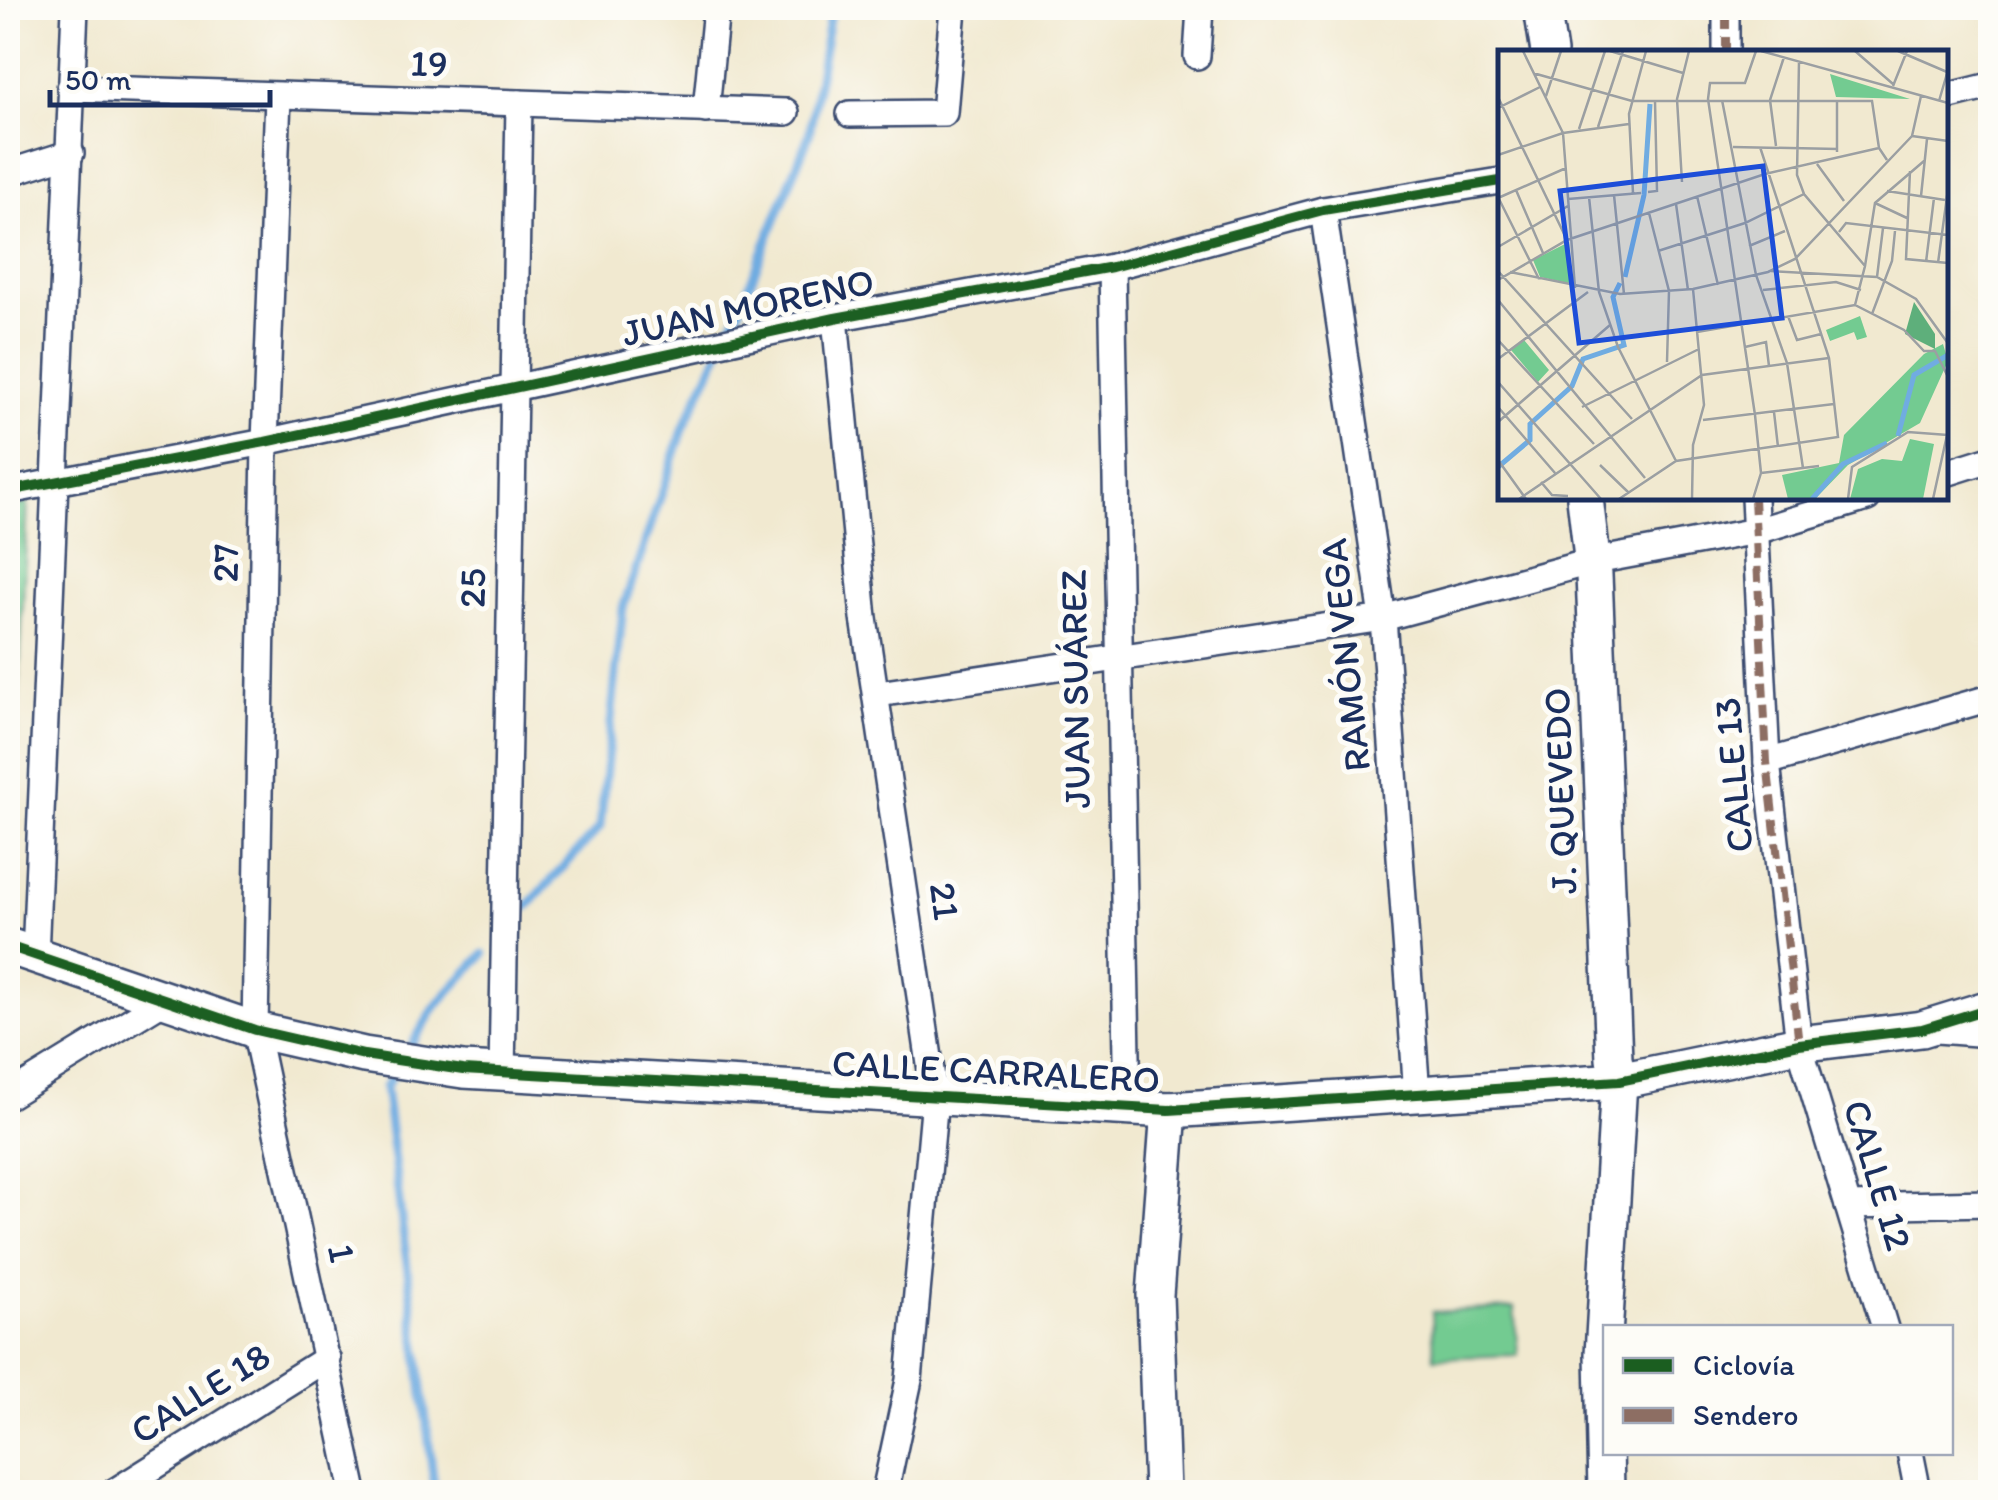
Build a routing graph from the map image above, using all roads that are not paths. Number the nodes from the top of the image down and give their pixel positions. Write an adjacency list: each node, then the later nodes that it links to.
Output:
1 (75, 8): 11 (street)
2 (716, 8): 15 (street)
3 (953, 8): 17 (street)
4 (1200, 8): 9 (street)
5 (1542, 8): 7 (street)
6 (1726, 8): 8 (street)
7 (1549, 50)
8 (1726, 50)
9 (1198, 56)
10 (1990, 86): 12 (street)
11 (70, 88): 13 (street, 19); 18 (street)
12 (1948, 96)
13 (278, 97): 14 (street, 19); 25 (street, 27)
14 (519, 103): 15 (street, 19); 24 (street, 25)
15 (706, 110): 16 (street, 19)
16 (786, 112)
17 (850, 114)
18 (71, 154): 19 (street); 28 (street)
19 (8, 172)
20 (1498, 181): 21 (street, JUAN MORENO)
21 (1323, 210): 22 (street, JUAN MORENO); 35 (street, RAMÓN VEGA)
22 (1112, 267): 23 (street, JUAN MORENO); 36 (street, JUAN SUÁREZ)
23 (835, 318): 24 (street, JUAN MORENO); 37 (street, 21)
24 (513, 388): 25 (street, JUAN MORENO); 47 (street, 25)
25 (265, 442): 28 (street, JUAN MORENO); 44 (street, 27)
26 (1990, 460): 27 (street)
27 (1948, 472)
28 (56, 481): 29 (street, JUAN MORENO); 40 (street)
29 (9, 485)
30 (1586, 500): 34 (street, J. QUEVEDO)
31 (1754, 500): 33 (street, CALLE 13)
32 (1860, 500): 33 (street)
33 (1756, 532): 34 (street); 39 (street, CALLE 13)
34 (1590, 562): 35 (street); 48 (street, J. QUEVEDO)
35 (1383, 618): 36 (street); 49 (street, RAMÓN VEGA)
36 (1116, 659): 37 (street); 52 (street, JUAN SUÁREZ)
37 (878, 694): 51 (street, 21)
38 (1990, 698): 39 (street)
39 (1767, 762): 46 (street, CALLE 13)
40 (21, 951): 41 (street, CALLE CARRALERO)
41 (163, 1000): 44 (street, CALLE CARRALERO); 50 (street)
42 (1990, 1008): 43 (street, CALLE CARRALERO)
43 (1922, 1029): 45 (street); 46 (street, CALLE CARRALERO)
44 (254, 1030): 47 (street, CALLE CARRALERO); 58 (street, 1)
45 (1990, 1034)
46 (1799, 1044): 48 (street, CALLE CARRALERO); 55 (street, CALLE 12)
47 (502, 1074): 51 (street, CALLE CARRALERO)
48 (1619, 1081): 49 (street, CALLE CARRALERO); 56 (street, J. QUEVEDO)
49 (1418, 1095): 53 (street, CALLE CARRALERO)
50 (8, 1096)
51 (935, 1098): 52 (street, CALLE CARRALERO); 63 (street, 21)
52 (1128, 1109): 53 (street, CALLE CARRALERO)
53 (1169, 1110): 64 (street)
54 (1990, 1203): 55 (street)
55 (1848, 1206): 57 (street, CALLE 12)
56 (1605, 1325)
57 (1884, 1325)
58 (327, 1358): 61 (street, CALLE 18); 62 (street, 1)
59 (1605, 1455): 65 (street, J. QUEVEDO)
60 (1911, 1455): 66 (street)
61 (114, 1492)
62 (354, 1492)
63 (885, 1492)
64 (1162, 1492)
65 (1606, 1492)
66 (1918, 1492)

